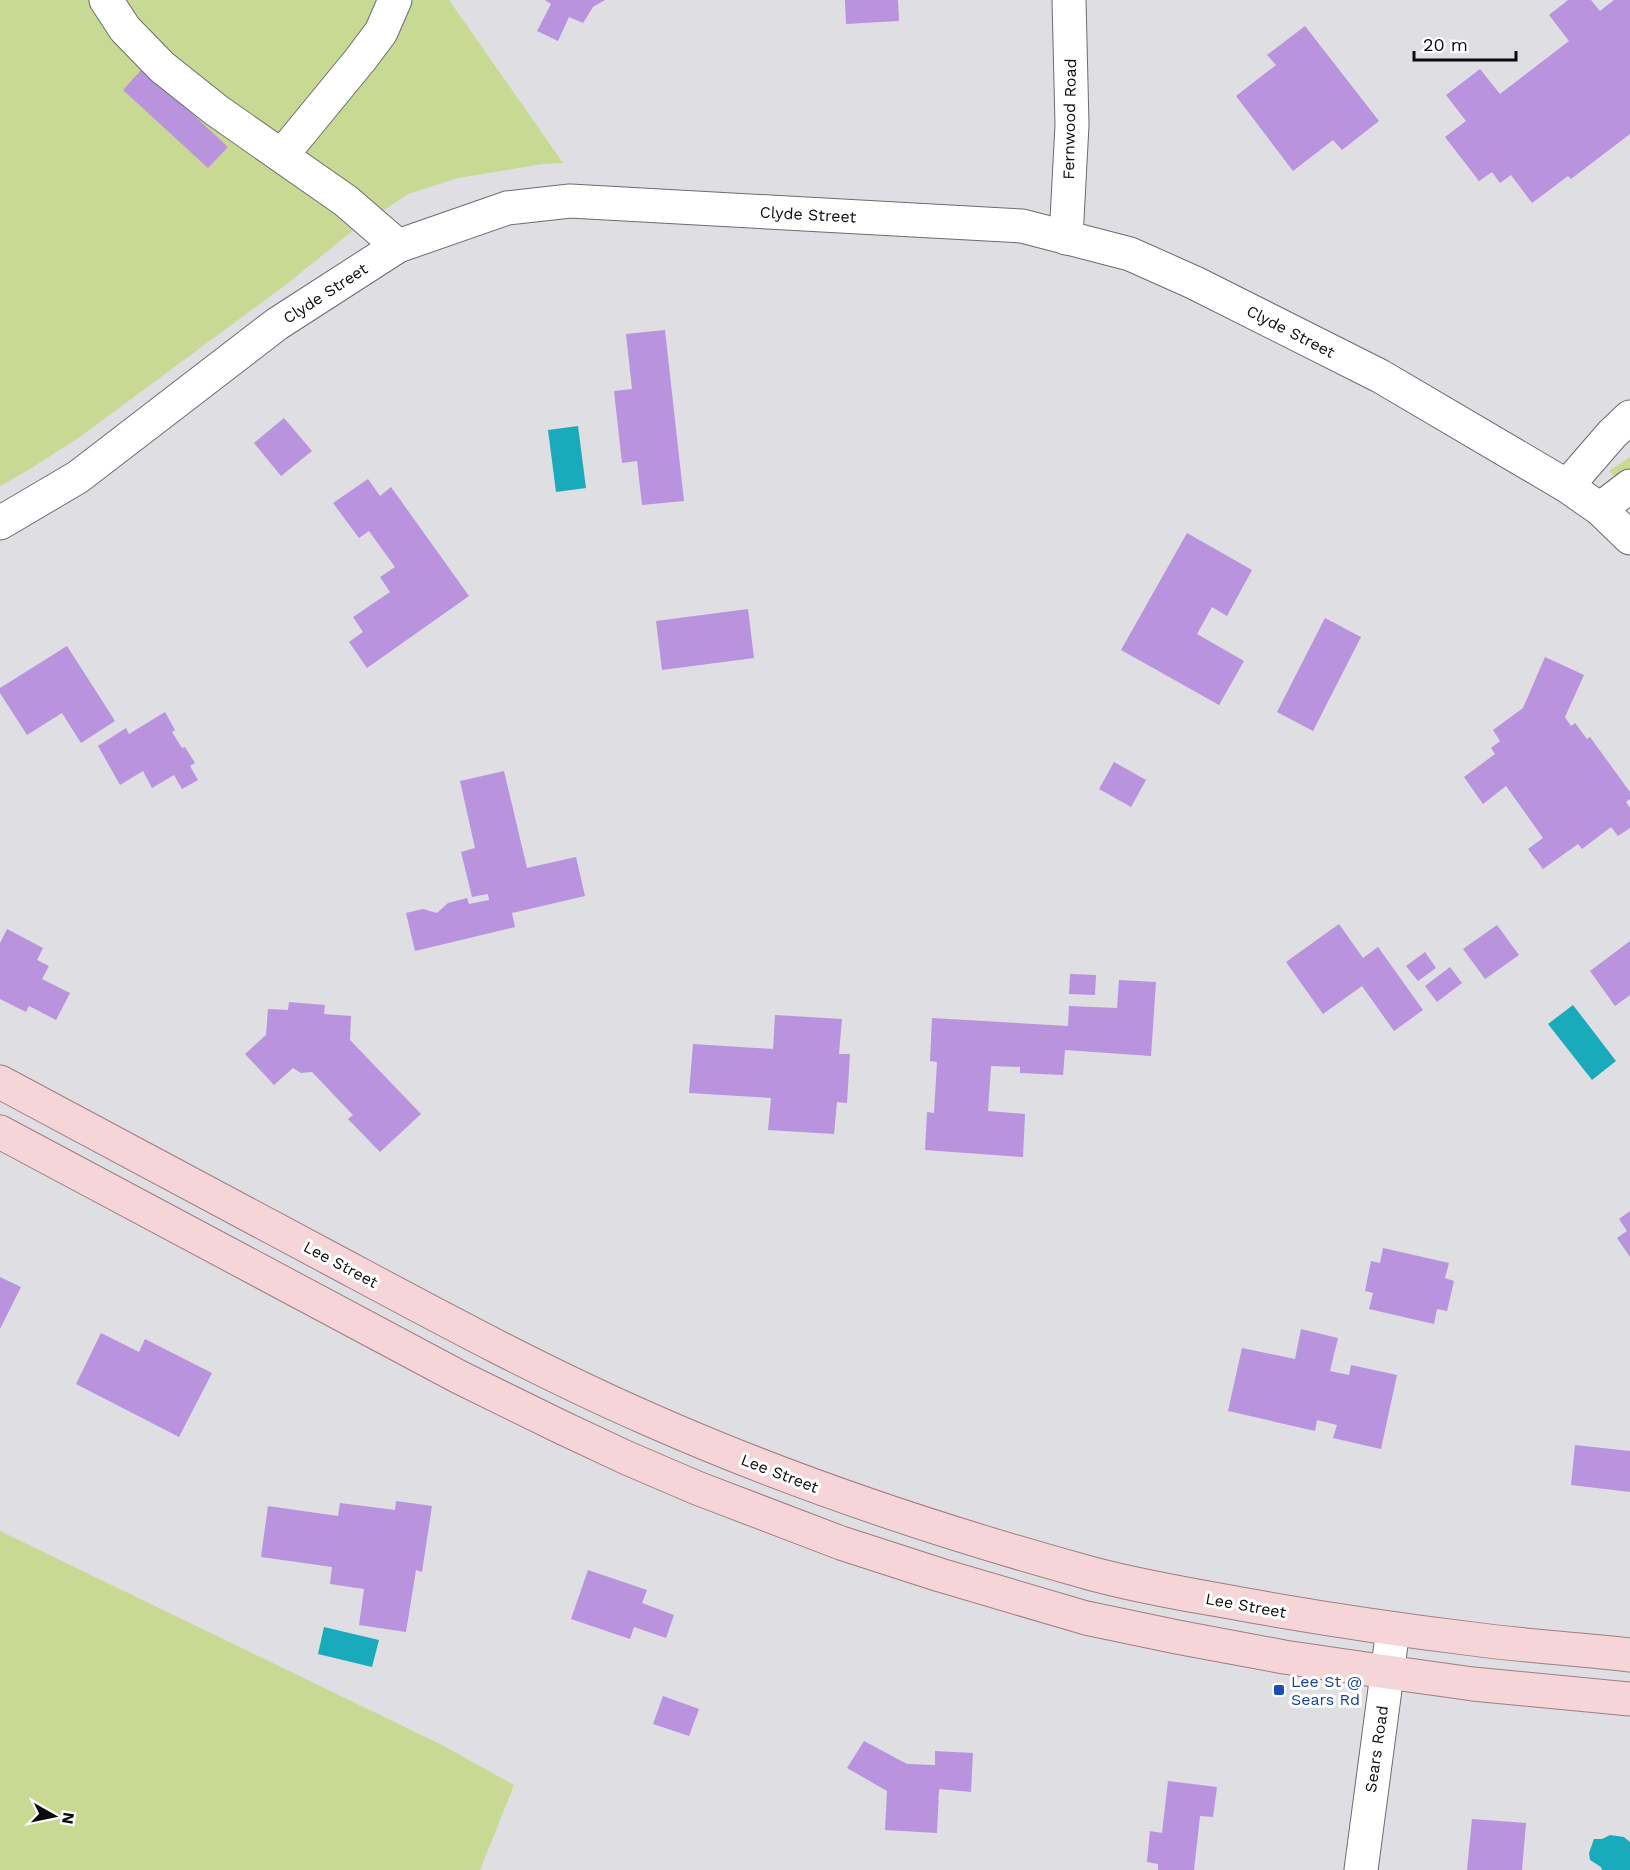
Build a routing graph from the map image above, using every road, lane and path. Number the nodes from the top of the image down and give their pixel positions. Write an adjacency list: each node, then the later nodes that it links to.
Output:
1 (106, 0): 4 (street)
2 (395, 0): 4 (street)
3 (1069, 0): 5 (street, Fernwood Road)
4 (282, 155): 6 (street)
5 (1066, 238): 6 (street, Clyde Street); 8 (street, Clyde Street)
6 (398, 246): 11 (street, Clyde Street)
7 (1630, 417): 8 (street)
8 (1567, 486): 10 (street, Clyde Street)
9 (1630, 486): 10 (street)
10 (1600, 509): 12 (street, Clyde Street)
11 (0, 523)
12 (1630, 538)
13 (0, 1082): 15 (main road, Lee Street)
14 (0, 1132): 17 (main road)
15 (1392, 1629): 16 (main road, Lee Street); 17 (street, Sears Road)
16 (1630, 1655)
17 (1387, 1672): 18 (main road); 19 (street, Sears Road)
18 (1630, 1699)
19 (1361, 1870)

